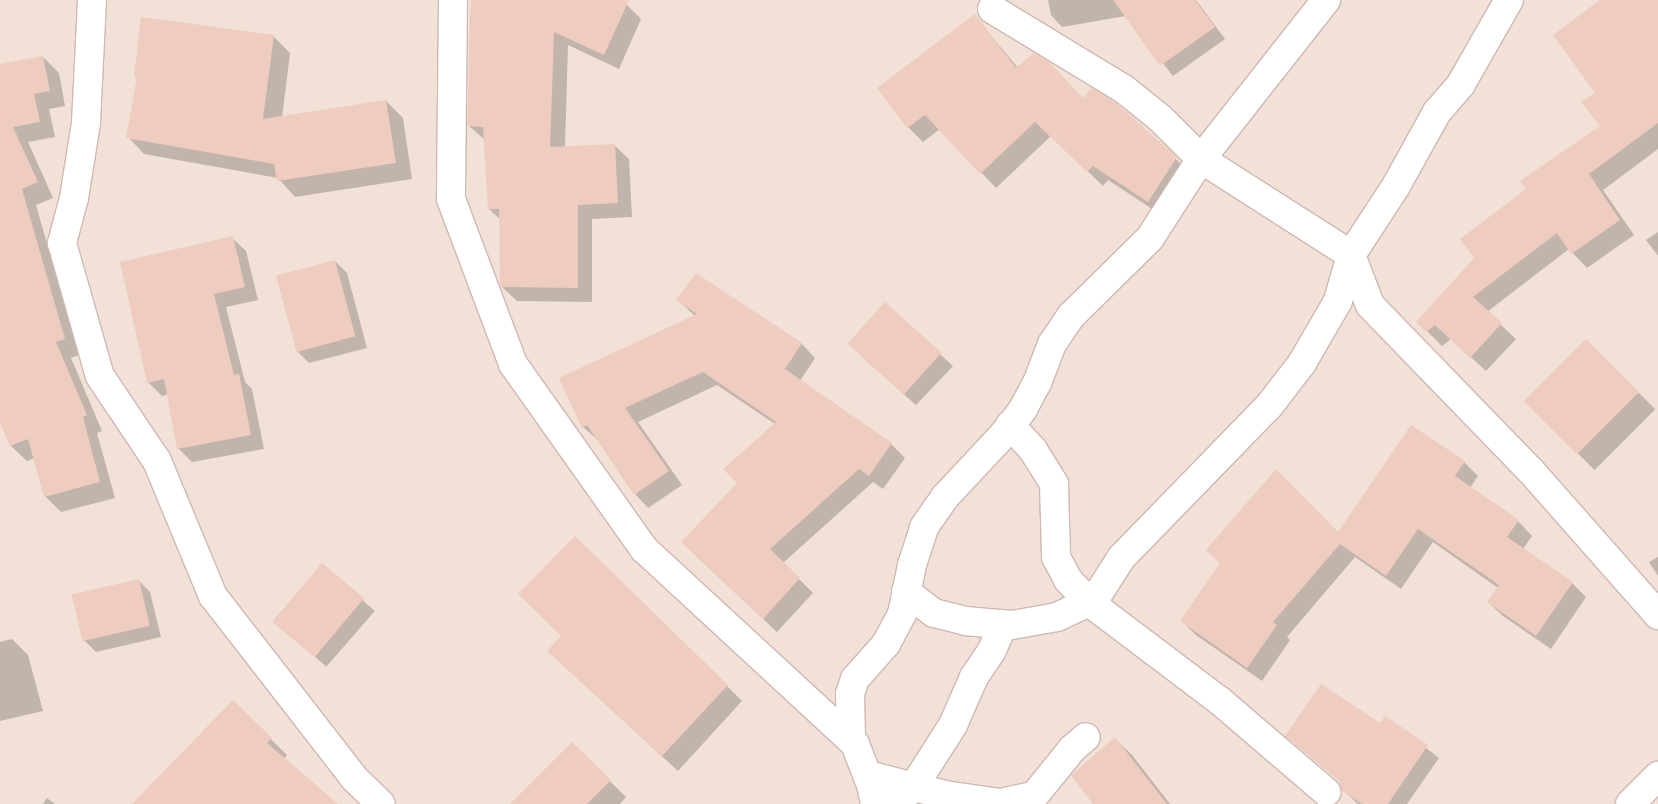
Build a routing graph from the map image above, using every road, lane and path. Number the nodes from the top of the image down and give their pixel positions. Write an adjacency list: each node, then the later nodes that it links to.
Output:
1 (92, 0): 19 (street)
2 (453, 0): 14 (street)
3 (1326, 0): 6 (street)
4 (1510, 0): 7 (street)
5 (992, 9): 6 (street)
6 (1201, 160): 7 (street); 8 (street)
7 (1351, 255): 10 (street); 11 (street)
8 (1010, 425): 9 (street); 10 (street)
9 (906, 592): 12 (street); 14 (street)
10 (1089, 602): 12 (street); 17 (street)
11 (1658, 615)
12 (1003, 624): 18 (street)
13 (1086, 737): 18 (street)
14 (851, 740): 15 (street)
15 (868, 775): 18 (street); 20 (street)
16 (1658, 776): 21 (street)
17 (1326, 792)
18 (905, 795)
19 (381, 804)
20 (875, 804)
21 (1630, 804)

